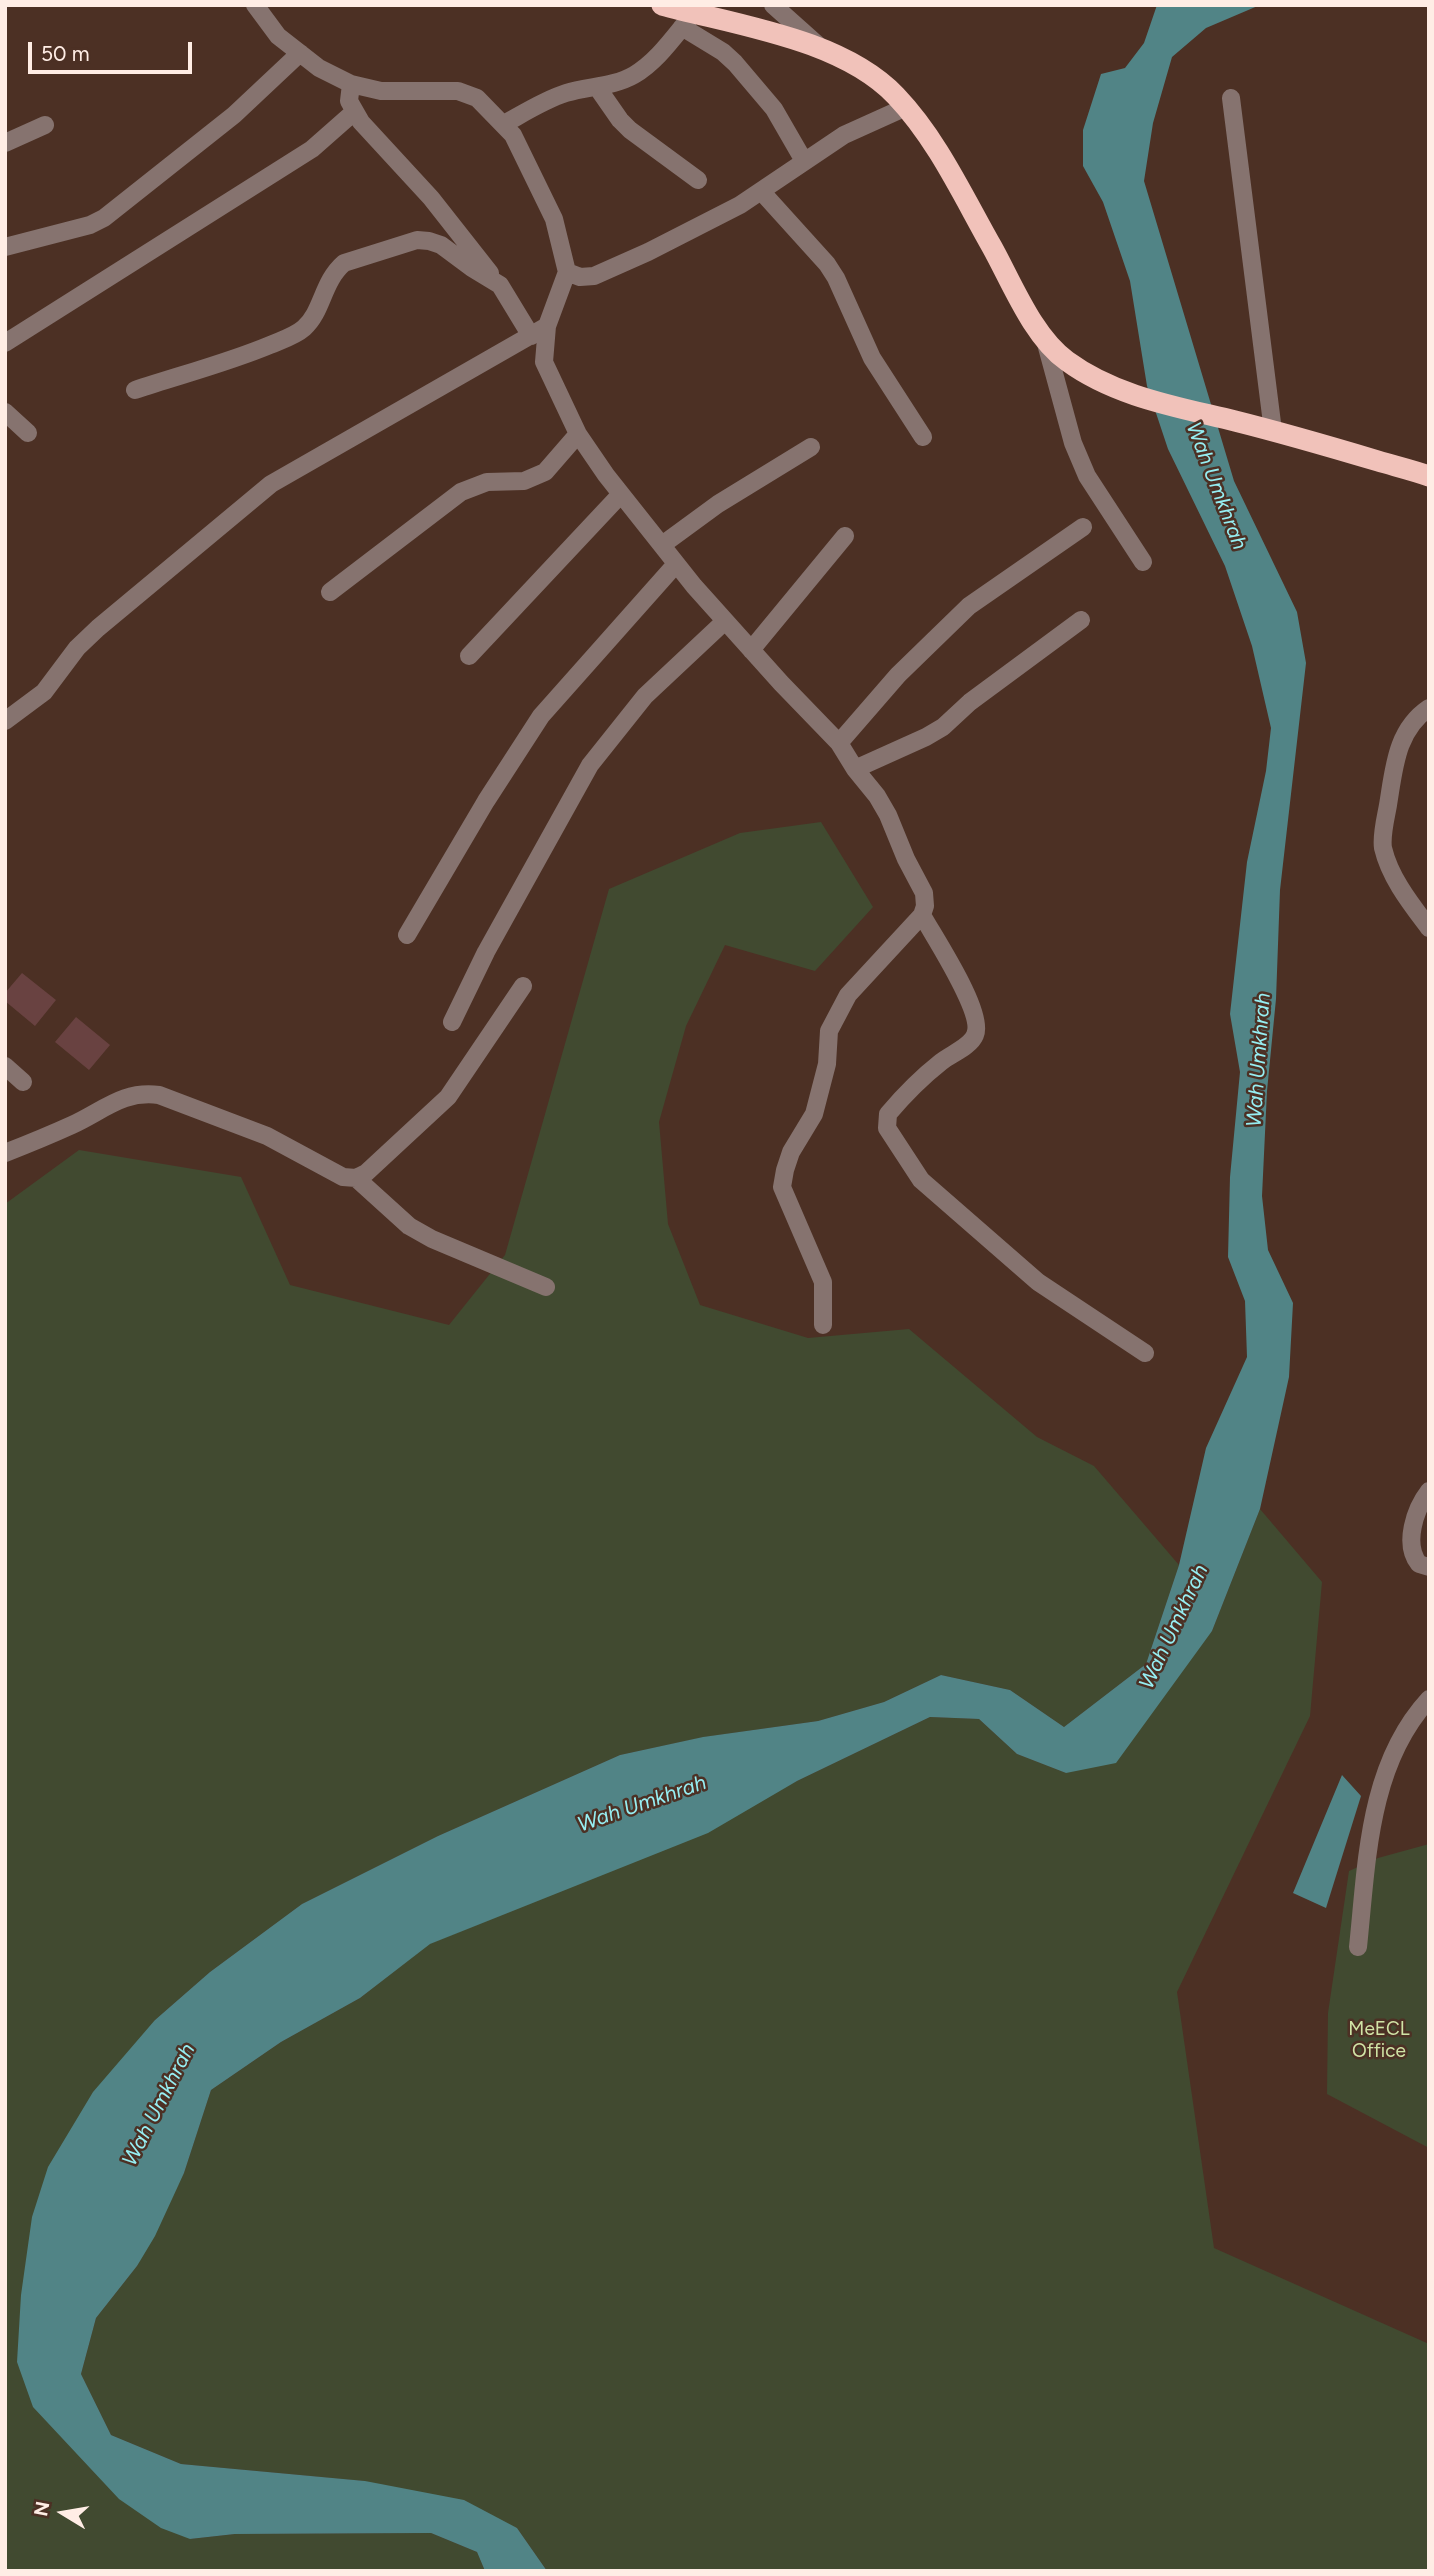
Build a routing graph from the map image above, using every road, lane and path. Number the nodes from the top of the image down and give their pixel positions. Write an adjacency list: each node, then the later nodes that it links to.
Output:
1 (255, 5): 6 (street)
2 (662, 5): 4 (highway)
3 (773, 5): 5 (street)
4 (688, 20): 5 (highway); 8 (street); 15 (street)
5 (820, 47): 10 (highway)
6 (300, 53): 7 (street); 18 (street)
7 (351, 84): 11 (street); 12 (street)
8 (597, 87): 12 (street); 16 (street)
9 (1231, 98): 27 (street)
10 (906, 107): 15 (street); 23 (highway)
11 (354, 112): 20 (street); 24 (street)
12 (504, 124): 19 (street)
13 (45, 125): 14 (street)
14 (5, 143)
15 (804, 161): 17 (street)
16 (698, 180)
17 (761, 191): 19 (street); 30 (street)
18 (5, 247)
19 (567, 272): 21 (street)
20 (496, 282): 22 (street); 25 (street)
21 (547, 326): 22 (street); 29 (street)
22 (531, 336): 45 (street)
23 (1045, 338): 27 (highway); 37 (street)
24 (5, 343)
25 (135, 390)
26 (5, 412): 28 (street)
27 (1273, 431): 32 (highway)
28 (28, 433)
29 (578, 434): 33 (street); 39 (street)
30 (923, 437)
31 (811, 447): 36 (street)
32 (1429, 476)
33 (621, 494): 36 (street); 43 (street)
34 (1083, 527): 46 (street)
35 (845, 536): 42 (street)
36 (662, 545): 38 (street)
37 (1143, 562)
38 (676, 564): 41 (street); 50 (street)
39 (330, 592)
40 (1081, 620): 47 (street)
41 (725, 621): 42 (street); 52 (street)
42 (751, 650): 46 (street)
43 (469, 656)
44 (1429, 708): 49 (street)
45 (5, 721)
46 (839, 743): 47 (street)
47 (855, 769): 48 (street)
48 (922, 915): 58 (street); 59 (street)
49 (1429, 928)
50 (407, 935)
51 (523, 986): 56 (street)
52 (452, 1022)
53 (5, 1066): 54 (street)
54 (23, 1082)
55 (5, 1153): 56 (street)
56 (356, 1178): 57 (street)
57 (546, 1287)
58 (823, 1325)
59 (1145, 1353)
60 (1429, 1491): 61 (street)
61 (1429, 1567)
62 (1429, 1699): 63 (street)
63 (1358, 1947)

